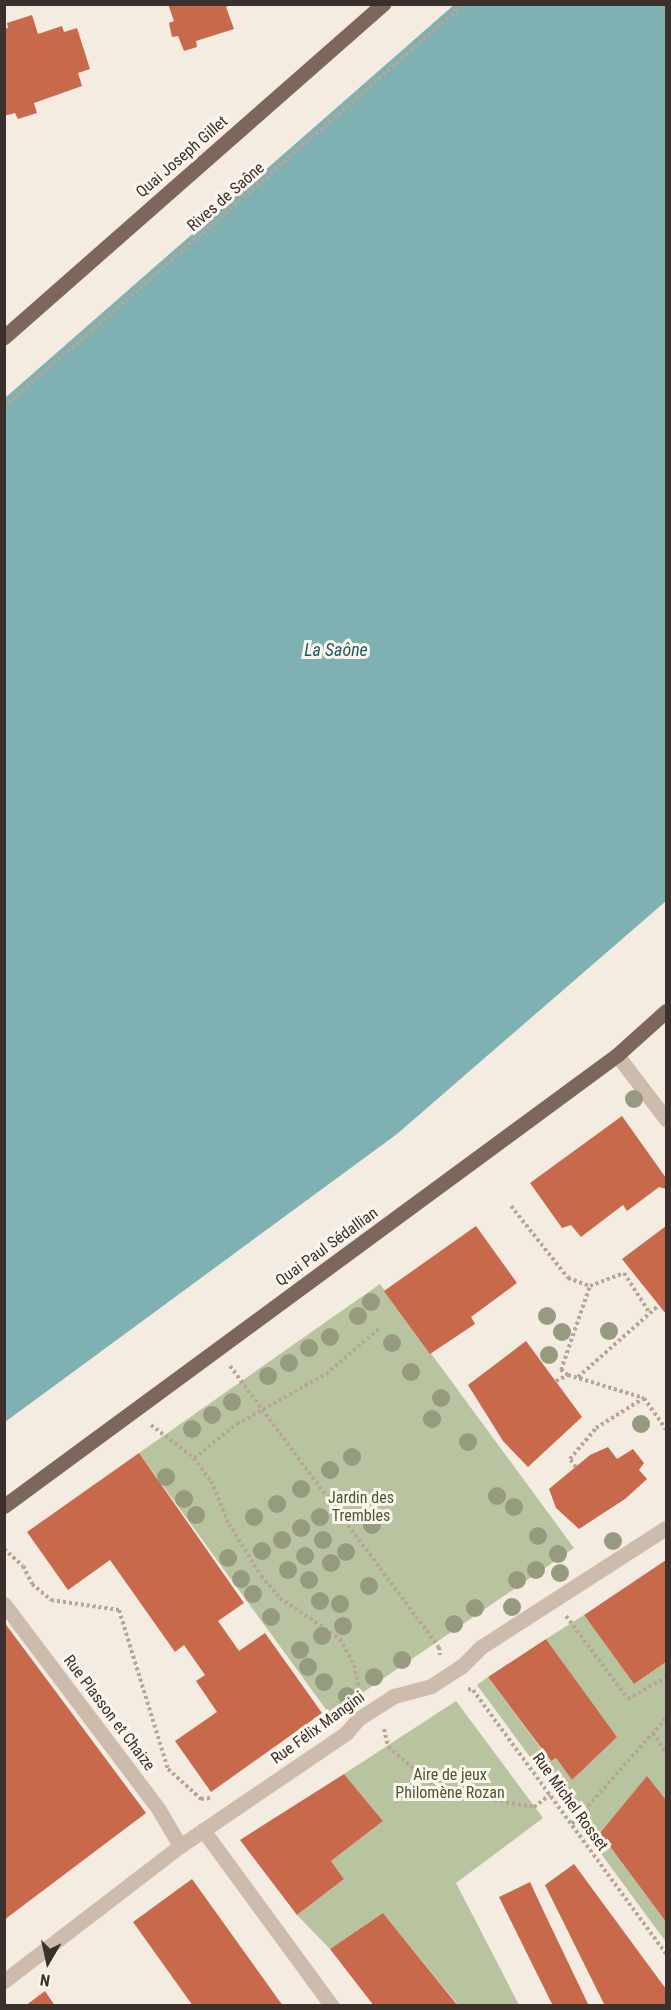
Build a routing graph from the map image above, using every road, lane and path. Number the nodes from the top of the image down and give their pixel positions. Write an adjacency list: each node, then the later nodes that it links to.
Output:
1 (382, 4): 3 (main road, Quai Joseph Gillet)
2 (464, 4): 4 (path, Rives de Saône)
3 (4, 337)
4 (4, 407)
5 (666, 1011): 6 (main road, Quai Paul Sédallian)
6 (617, 1055): 7 (street); 13 (main road, Quai Paul Sédallian)
7 (666, 1119)
8 (511, 1206): 9 (path)
9 (590, 1286): 11 (path); 14 (path)
10 (658, 1306): 11 (path)
11 (649, 1312): 15 (path)
12 (381, 1327): 18 (path)
13 (219, 1350): 18 (path); 19 (main road, Quai Paul Sédallian)
14 (568, 1376): 15 (path); 16 (path)
15 (578, 1378): 17 (path)
16 (556, 1382)
17 (644, 1398): 20 (path); 22 (path)
18 (263, 1410): 21 (path); 28 (path)
19 (134, 1413): 21 (path); 23 (main road, Quai Paul Sédallian)
20 (666, 1428)
21 (194, 1458): 30 (path)
22 (576, 1467)
23 (4, 1506)
24 (666, 1528): 26 (street, Rue Félix Mangini)
25 (4, 1548): 35 (path)
26 (555, 1601): 28 (street, Rue Félix Mangini); 29 (path)
27 (4, 1604): 38 (street, Rue Plasson et Chaize)
28 (447, 1676): 30 (street, Rue Félix Mangini); 34 (path, Rue Michel Rosset)
29 (666, 1677)
30 (376, 1708): 34 (path); 35 (street, Rue Félix Mangini)
31 (666, 1718): 32 (path)
32 (654, 1733): 33 (path); 36 (path)
33 (666, 1752)
34 (550, 1795): 36 (path, Rue Michel Rosset)
35 (230, 1813): 37 (street, Rue Félix Mangini)
36 (572, 1824): 39 (path, Rue Michel Rosset)
37 (203, 1830): 38 (street, Rue Félix Mangini); 41 (street)
38 (180, 1846): 40 (street, Rue Félix Mangini)
39 (666, 1954)
40 (4, 1981)
41 (332, 2006)

